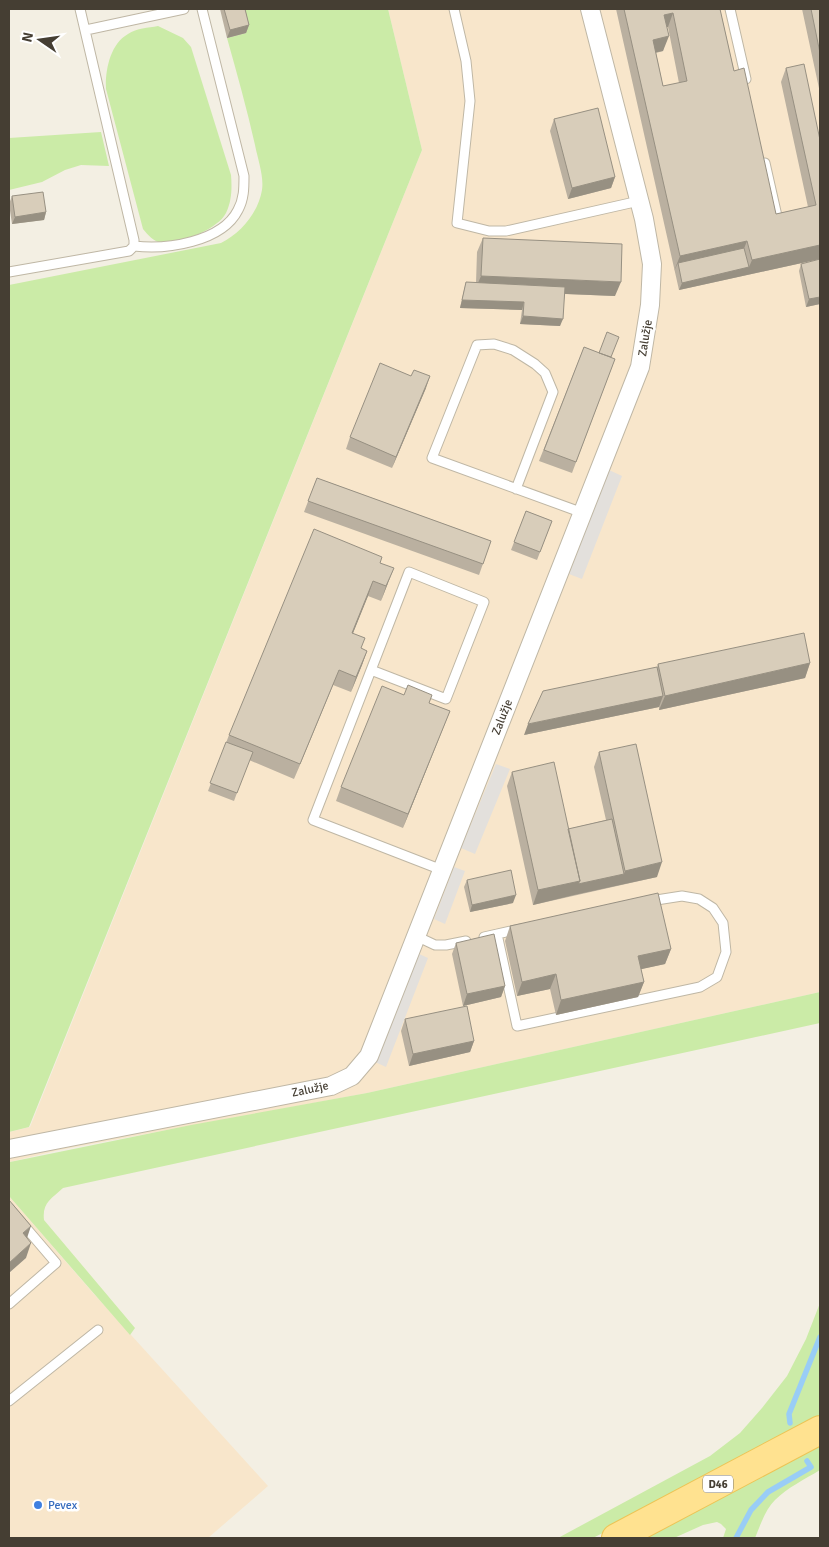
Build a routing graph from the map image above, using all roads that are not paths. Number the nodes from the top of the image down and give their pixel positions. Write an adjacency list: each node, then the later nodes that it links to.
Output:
1 (80, 9): 7 (lane)
2 (184, 9): 7 (lane)
3 (202, 9): 12 (lane)
4 (454, 9): 10 (lane)
5 (590, 9): 10 (street, Zalužje)
6 (730, 9): 8 (lane)
7 (86, 30): 12 (lane)
8 (747, 84)
9 (762, 150): 11 (lane)
10 (639, 201): 15 (street, Zalužje)
11 (777, 216)
12 (134, 246): 13 (lane)
13 (9, 272)
14 (516, 489): 14 (lane); 15 (lane)
15 (583, 513): 17 (street, Zalužje)
16 (371, 670): 16 (lane); 17 (lane)
17 (442, 870): 21 (street, Zalužje)
18 (639, 903): 20 (lane)
19 (526, 928): 20 (lane)
20 (497, 934): 21 (lane)
21 (416, 936): 22 (street, Zalužje)
22 (9, 1149)
23 (9, 1208): 24 (lane)
24 (9, 1304)
25 (98, 1330): 26 (lane)
26 (9, 1401)
27 (820, 1430): 28 (main road, D46)
28 (616, 1538)

